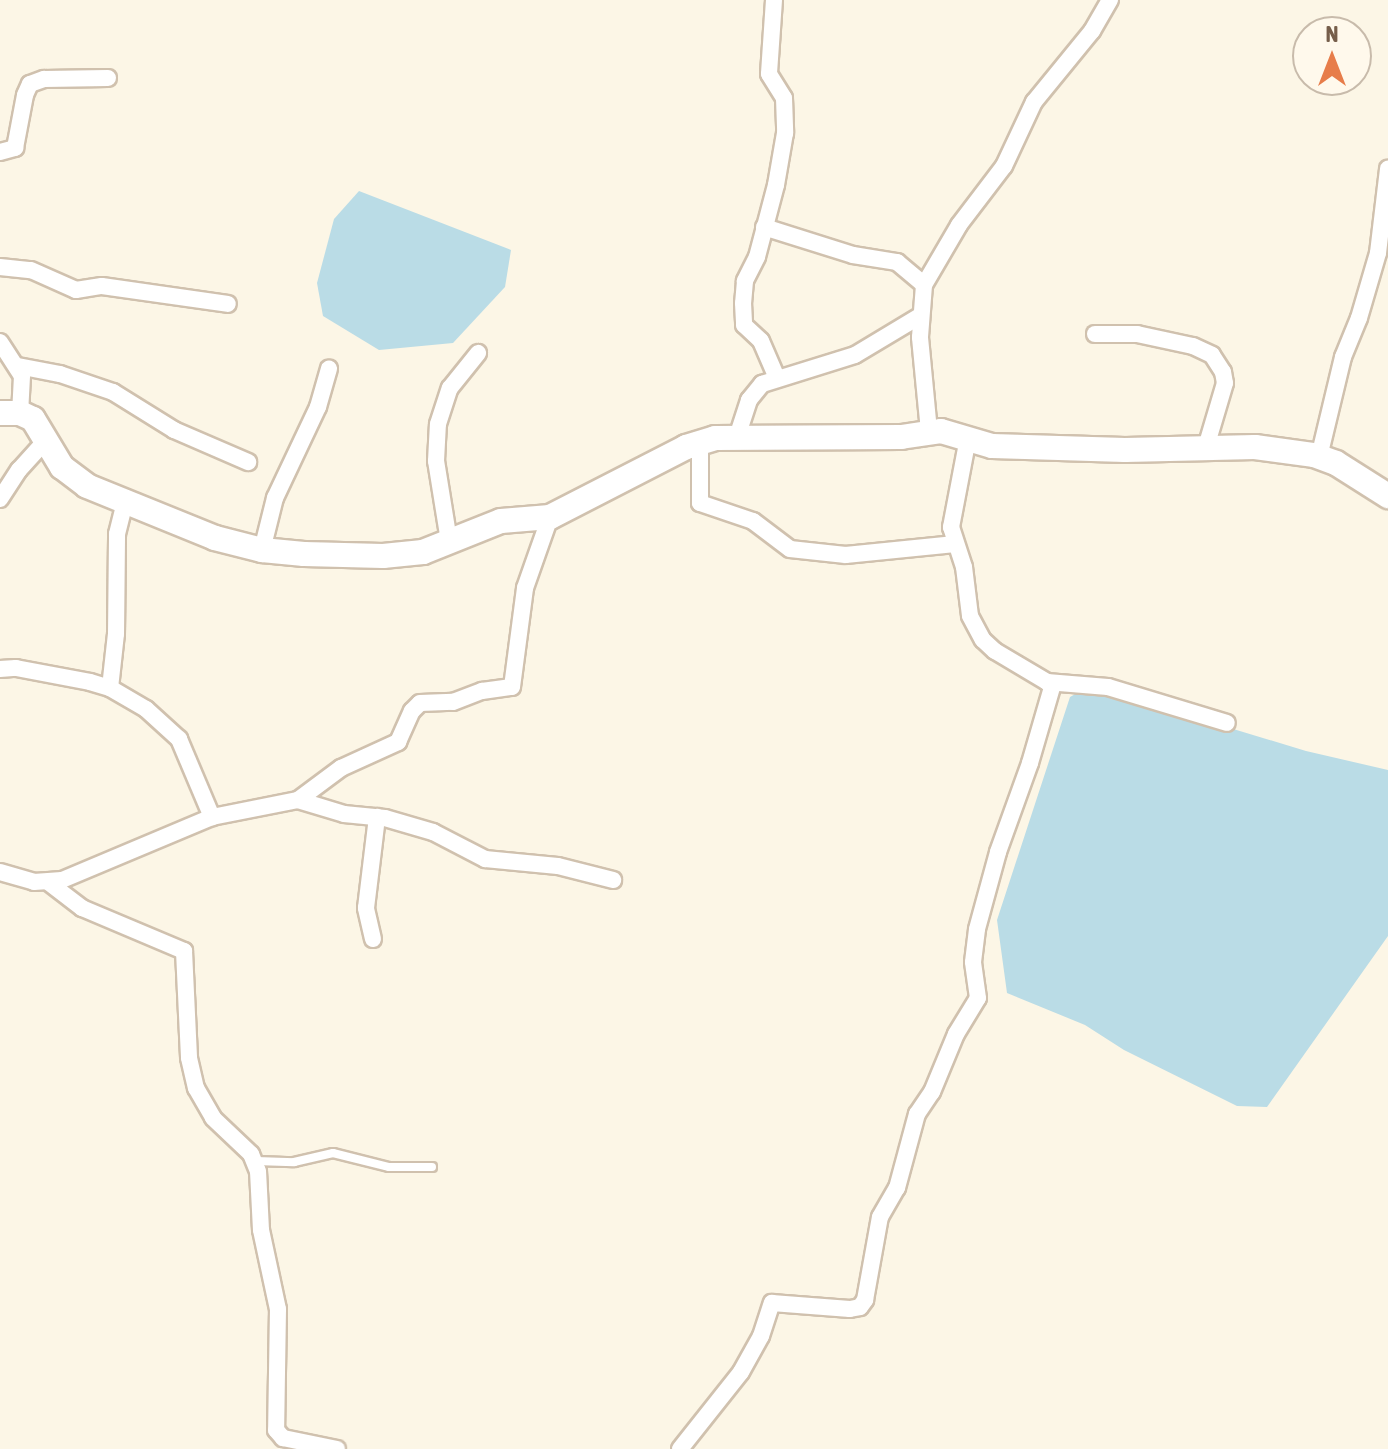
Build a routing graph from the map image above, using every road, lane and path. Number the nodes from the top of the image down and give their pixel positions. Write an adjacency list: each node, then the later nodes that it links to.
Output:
1 (774, 0): 6 (street)
2 (1110, 0): 8 (street)
3 (108, 78): 4 (street)
4 (0, 152)
5 (1388, 169): 24 (street)
6 (764, 227): 8 (street); 16 (street)
7 (0, 267): 9 (street)
8 (924, 285): 10 (street)
9 (228, 304)
10 (920, 316): 16 (street); 18 (street)
11 (1095, 334): 23 (street)
12 (0, 342): 14 (street)
13 (478, 353): 30 (street)
14 (18, 366): 17 (street); 25 (street)
15 (329, 369): 32 (street)
16 (777, 378): 19 (street)
17 (10, 413): 21 (street)
18 (929, 431): 19 (street); 20 (street)
19 (737, 437): 22 (street)
20 (968, 438): 23 (street); 31 (street)
21 (47, 439): 27 (street); 28 (street)
22 (700, 441): 29 (street); 31 (street)
23 (1206, 447): 24 (street)
24 (1319, 457): 26 (street)
25 (248, 462)
26 (1388, 496)
27 (0, 499)
28 (125, 503): 32 (street); 35 (street)
29 (550, 517): 30 (street); 37 (street)
30 (449, 541): 32 (street)
31 (954, 544): 34 (street)
32 (262, 550)
33 (0, 669): 35 (street)
34 (1053, 684): 36 (street); 47 (street)
35 (110, 688): 38 (street)
36 (1227, 723)
37 (298, 800): 38 (street); 39 (street)
38 (212, 817): 42 (street)
39 (377, 817): 41 (street); 43 (street)
40 (0, 872): 42 (street)
41 (613, 880)
42 (48, 882): 44 (street)
43 (373, 939)
44 (256, 1161): 45 (lane); 46 (street)
45 (432, 1167)
46 (337, 1449)
47 (680, 1449)

